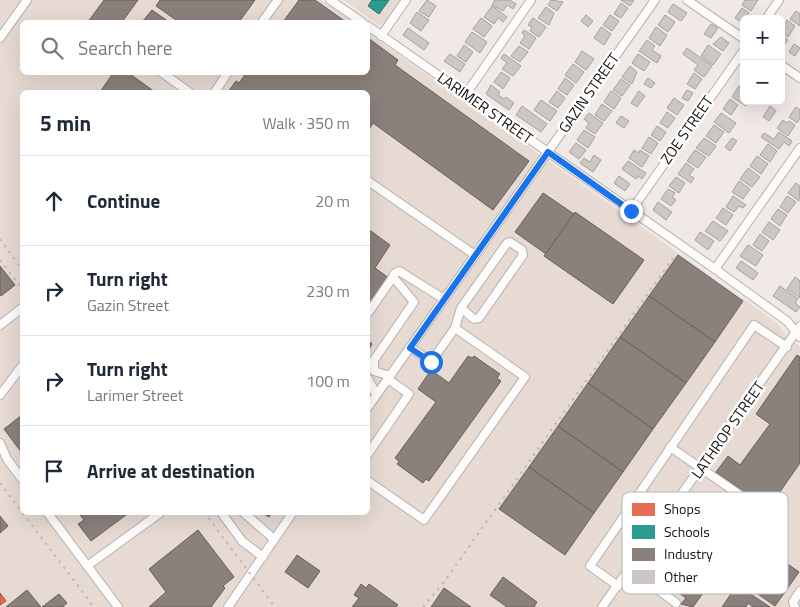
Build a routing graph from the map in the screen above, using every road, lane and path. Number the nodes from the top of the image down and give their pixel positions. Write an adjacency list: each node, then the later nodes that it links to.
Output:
1 (27, 0): 14 (street)
2 (278, 0): 10 (street)
3 (330, 0): 11 (street)
4 (406, 0): 13 (street)
5 (531, 0): 23 (street)
6 (655, 0): 25 (street, GAZIN STREET)
7 (687, 0): 15 (street)
8 (779, 0): 9 (street)
9 (769, 15)
10 (263, 20)
11 (359, 20)
12 (370, 28): 13 (street, LARIMER STREET)
13 (381, 36): 23 (street, LARIMER STREET)
14 (0, 37)
15 (740, 37)
16 (740, 56): 27 (street, ZOE STREET)
17 (785, 69): 20 (street)
18 (165, 75): 21 (street)
19 (226, 75): 22 (street)
20 (800, 78)
21 (187, 90)
22 (216, 90)
23 (466, 94): 25 (street, LARIMER STREET)
24 (800, 148): 29 (street)
25 (548, 152): 27 (street, LARIMER STREET); 28 (street, GAZIN STREET)
26 (370, 182): 28 (street)
27 (631, 211): 29 (street, LARIMER STREET)
28 (475, 255): 31 (street, GAZIN STREET)
29 (715, 269): 37 (street, LARIMER STREET)
30 (393, 276): 31 (street); 34 (street); 41 (street)
31 (444, 298): 39 (street, GAZIN STREET)
32 (461, 308): 32 (street); 36 (street)
33 (20, 310): 35 (street)
34 (370, 310)
35 (0, 325)
36 (455, 328): 39 (street); 51 (street)
37 (799, 332): 38 (street, LATHROP STREET)
38 (786, 347): 47 (street); 49 (street, LATHROP STREET)
39 (410, 348): 41 (street, GAZIN STREET)
40 (20, 369): 44 (street)
41 (389, 378): 43 (street, GAZIN STREET); 48 (street)
42 (370, 383): 43 (street)
43 (376, 394): 45 (street, GAZIN STREET)
44 (0, 395)
45 (370, 404)
46 (0, 443): 50 (street)
47 (670, 447): 49 (street); 52 (street)
48 (370, 451)
49 (701, 468): 53 (street, LATHROP STREET); 54 (street)
50 (20, 476)
51 (370, 482)
52 (640, 492)
53 (684, 492)
54 (736, 492)
55 (49, 515): 63 (street)
56 (157, 515): 63 (street)
57 (223, 515): 62 (street)
58 (246, 515): 61 (street)
59 (291, 515): 61 (street)
60 (622, 518): 65 (street)
61 (274, 539): 62 (street)
62 (263, 557): 70 (street)
63 (87, 566): 69 (street)
64 (622, 580): 65 (street, LATHROP STREET)
65 (618, 586): 71 (street, LATHROP STREET)
66 (800, 591): 72 (street)
67 (664, 594): 68 (street)
68 (676, 603)
69 (118, 607)
70 (228, 607)
71 (602, 607)
72 (795, 607)

